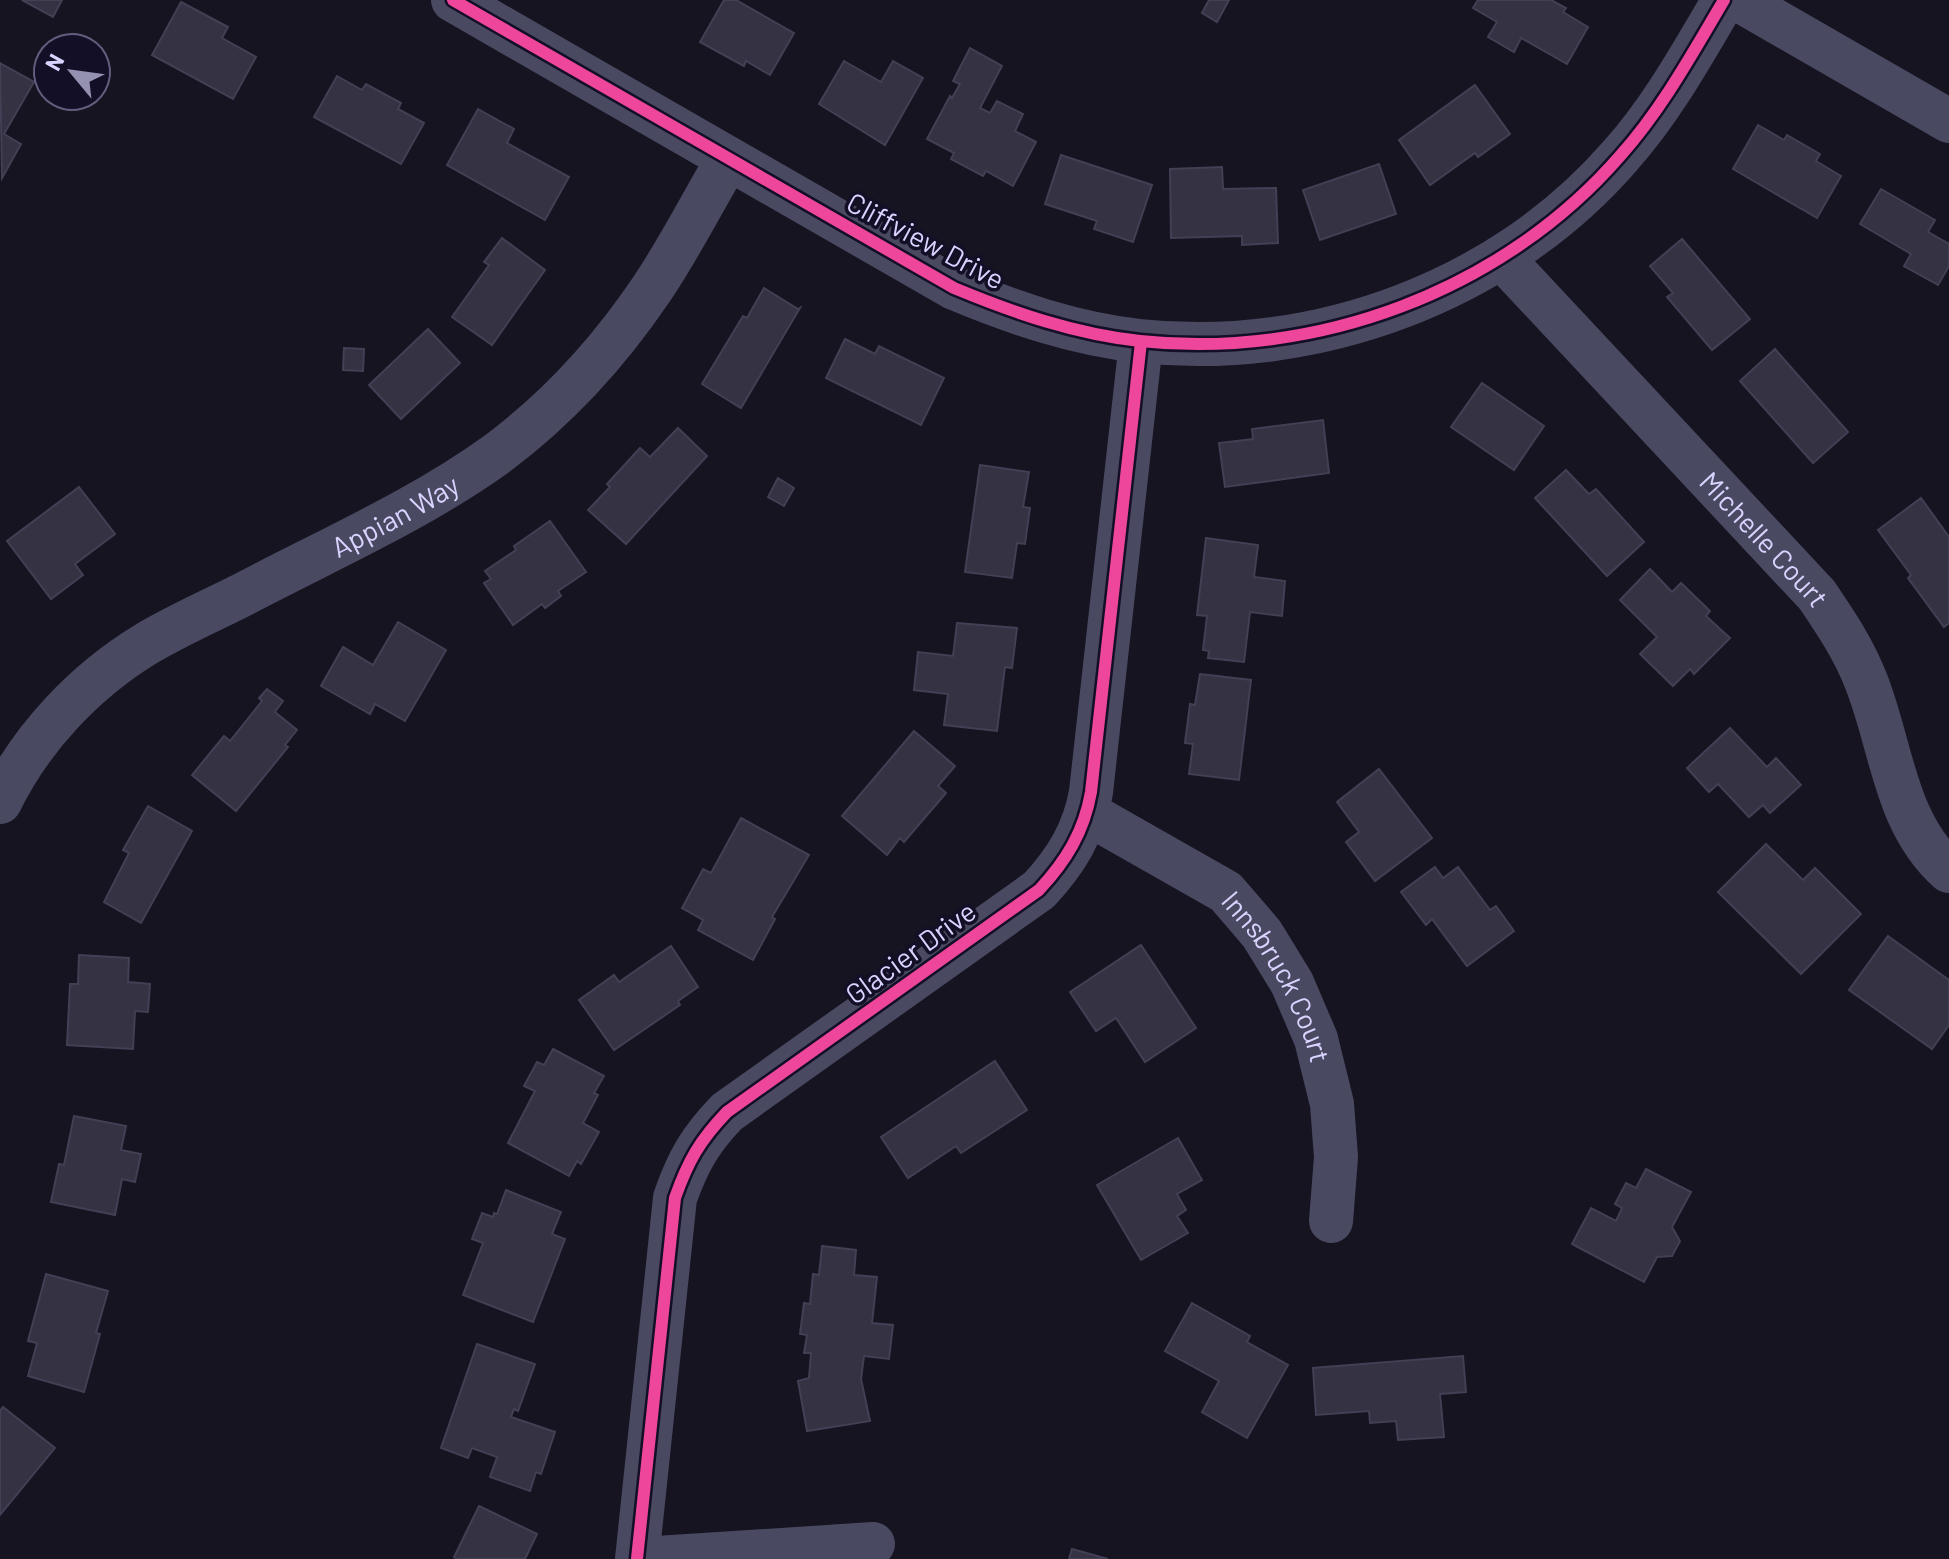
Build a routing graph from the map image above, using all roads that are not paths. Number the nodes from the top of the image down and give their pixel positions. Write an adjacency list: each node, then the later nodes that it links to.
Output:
1 (453, 0): 5 (street, Cliffview Drive)
2 (1724, 0): 6 (street, Cliffview Drive)
3 (1739, 0): 4 (street)
4 (1949, 121)
5 (728, 159): 7 (street, Cliffview Drive); 8 (street, Appian Way)
6 (1501, 257): 7 (street, Cliffview Drive); 10 (street, Michelle Court)
7 (1141, 342): 9 (street, Glacier Drive)
8 (0, 802)
9 (1087, 813): 11 (street, Innsbruck Court); 13 (street, Glacier Drive)
10 (1949, 871)
11 (1331, 1221)
12 (873, 1544): 13 (street)
13 (639, 1559)

